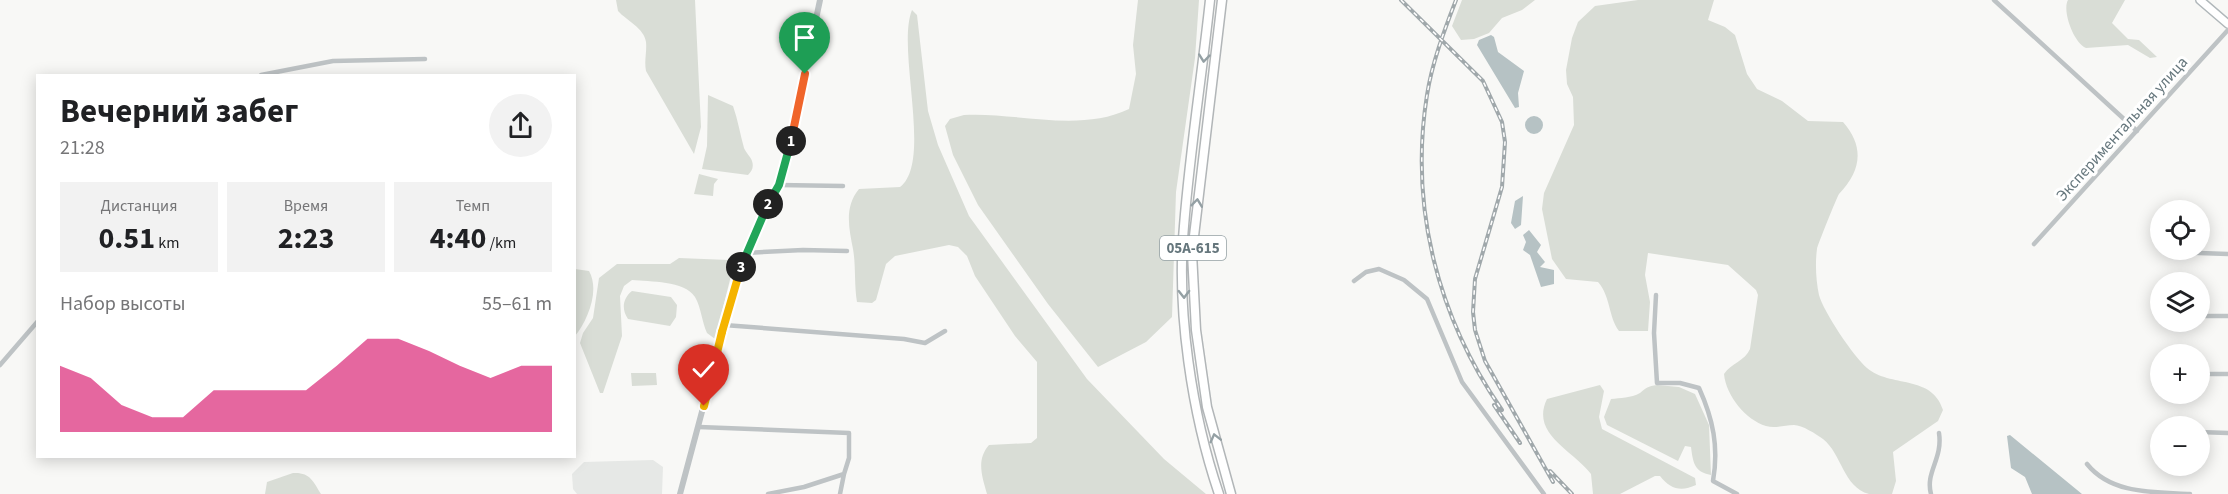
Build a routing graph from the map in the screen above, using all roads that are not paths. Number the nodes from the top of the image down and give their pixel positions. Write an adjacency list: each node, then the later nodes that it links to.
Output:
1 (820, 0): 11 (street)
2 (1210, 0): 37 (highway, 05А-615, one-way to 37)
3 (1222, 0): 38 (highway, 05А-615, one-way to 3)
4 (1994, 0): 10 (street)
5 (2200, 0): 6 (main road)
6 (2228, 24)
7 (2228, 30): 10 (street, Экспериментальная улица)
8 (425, 59): 9 (street)
9 (266, 74)
10 (2137, 131): 13 (street, Экспериментальная улица)
11 (779, 185): 12 (street); 15 (street)
12 (843, 186)
13 (2034, 244)
14 (847, 251): 15 (street)
15 (745, 253): 23 (street)
16 (2210, 253): 17 (street)
17 (2228, 254)
18 (1354, 281): 39 (street)
19 (1656, 295): 40 (street)
20 (2210, 316): 21 (street)
21 (2228, 316)
22 (36, 323): 25 (street)
23 (724, 325): 24 (street); 28 (street)
24 (945, 331)
25 (0, 365)
26 (2210, 374): 27 (street)
27 (2228, 374)
28 (699, 427): 33 (street); 34 (street)
29 (2210, 432): 31 (street)
30 (1939, 433): 41 (street)
31 (2228, 433)
32 (2087, 464): 42 (street)
33 (844, 474): 35 (street); 36 (street)
34 (680, 494)
35 (768, 494)
36 (840, 494)
37 (1220, 494)
38 (1231, 494)
39 (1544, 494)
40 (1737, 494)
41 (1931, 494)
42 (2190, 494)

